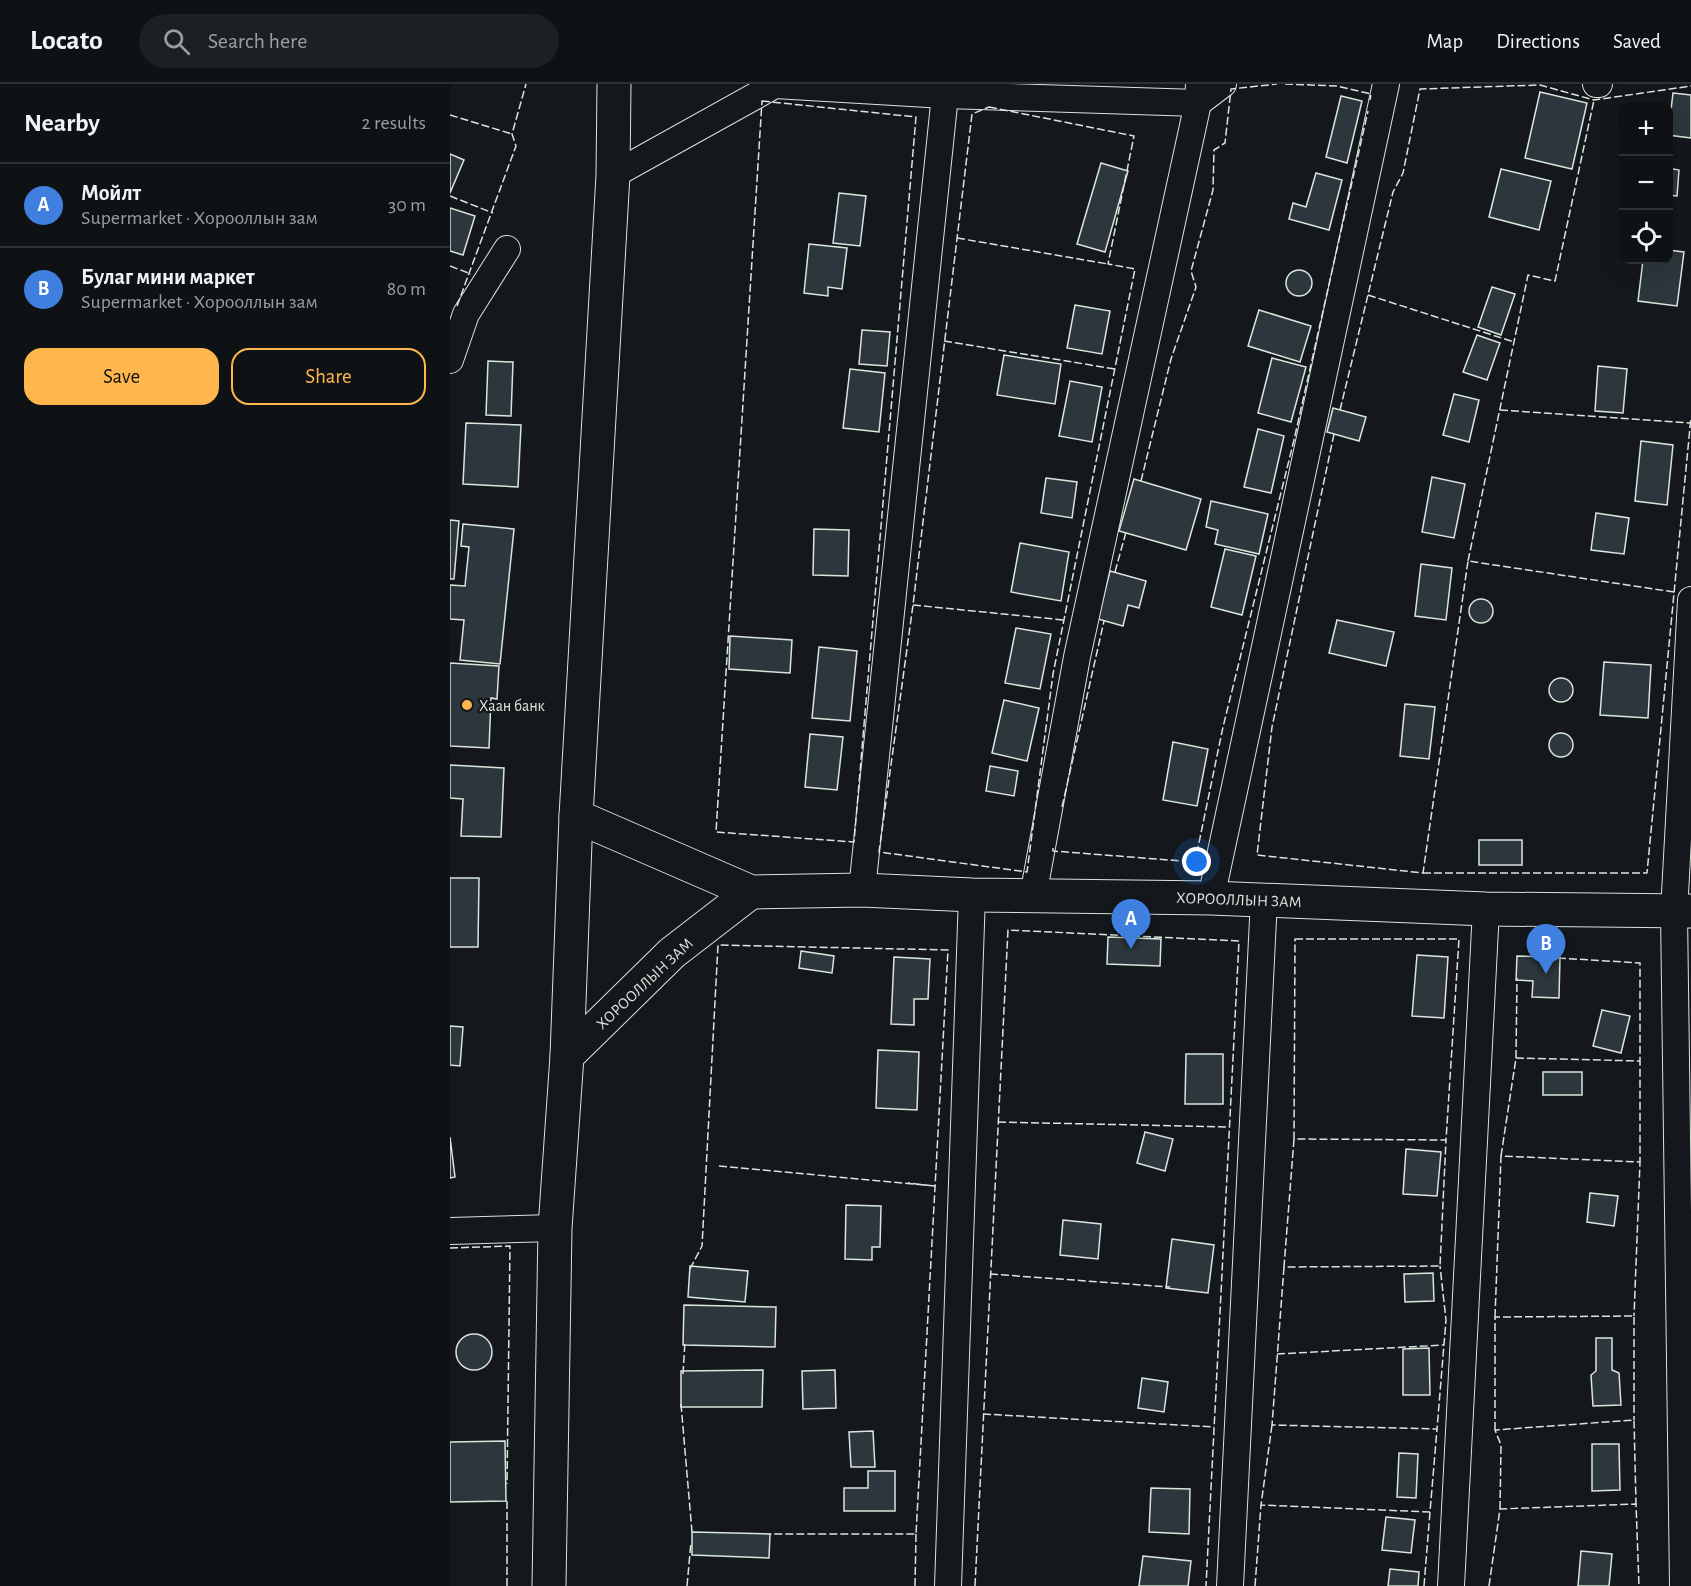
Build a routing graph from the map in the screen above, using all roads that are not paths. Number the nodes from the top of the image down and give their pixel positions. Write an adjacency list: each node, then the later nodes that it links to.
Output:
1 (614, 84): 8 (main road)
2 (1223, 84): 6 (street)
3 (1386, 84): 17 (street)
4 (774, 85): 7 (street); 8 (street)
5 (972, 90): 6 (street); 7 (street)
6 (1199, 93): 16 (street)
7 (945, 95): 13 (street)
8 (613, 175): 12 (main road)
9 (507, 249): 10 (street)
10 (450, 360)
11 (1691, 600): 20 (street)
12 (576, 816): 14 (main road, ХОРООЛЛЫН ЗАМ); 21 (main road)
13 (862, 890): 14 (main road, ХОРООЛЛЫН ЗАМ); 15 (main road, ХОРООЛЛЫН ЗАМ)
14 (751, 892): 21 (main road, ХОРООЛЛЫН ЗАМ)
15 (972, 895): 16 (main road, ХОРООЛЛЫН ЗАМ); 25 (street)
16 (1033, 896): 17 (main road, ХОРООЛЛЫН ЗАМ)
17 (1212, 898): 18 (main road, ХОРООЛЛЫН ЗАМ)
18 (1264, 899): 19 (main road, ХОРООЛЛЫН ЗАМ); 26 (street)
19 (1486, 909): 20 (main road, ХОРООЛЛЫН ЗАМ); 27 (street)
20 (1683, 912): 28 (street)
21 (567, 1056): 22 (main road)
22 (555, 1228): 23 (street); 24 (main road)
23 (450, 1231)
24 (549, 1586)
25 (948, 1586)
26 (1230, 1586)
27 (1451, 1586)
28 (1683, 1586)

